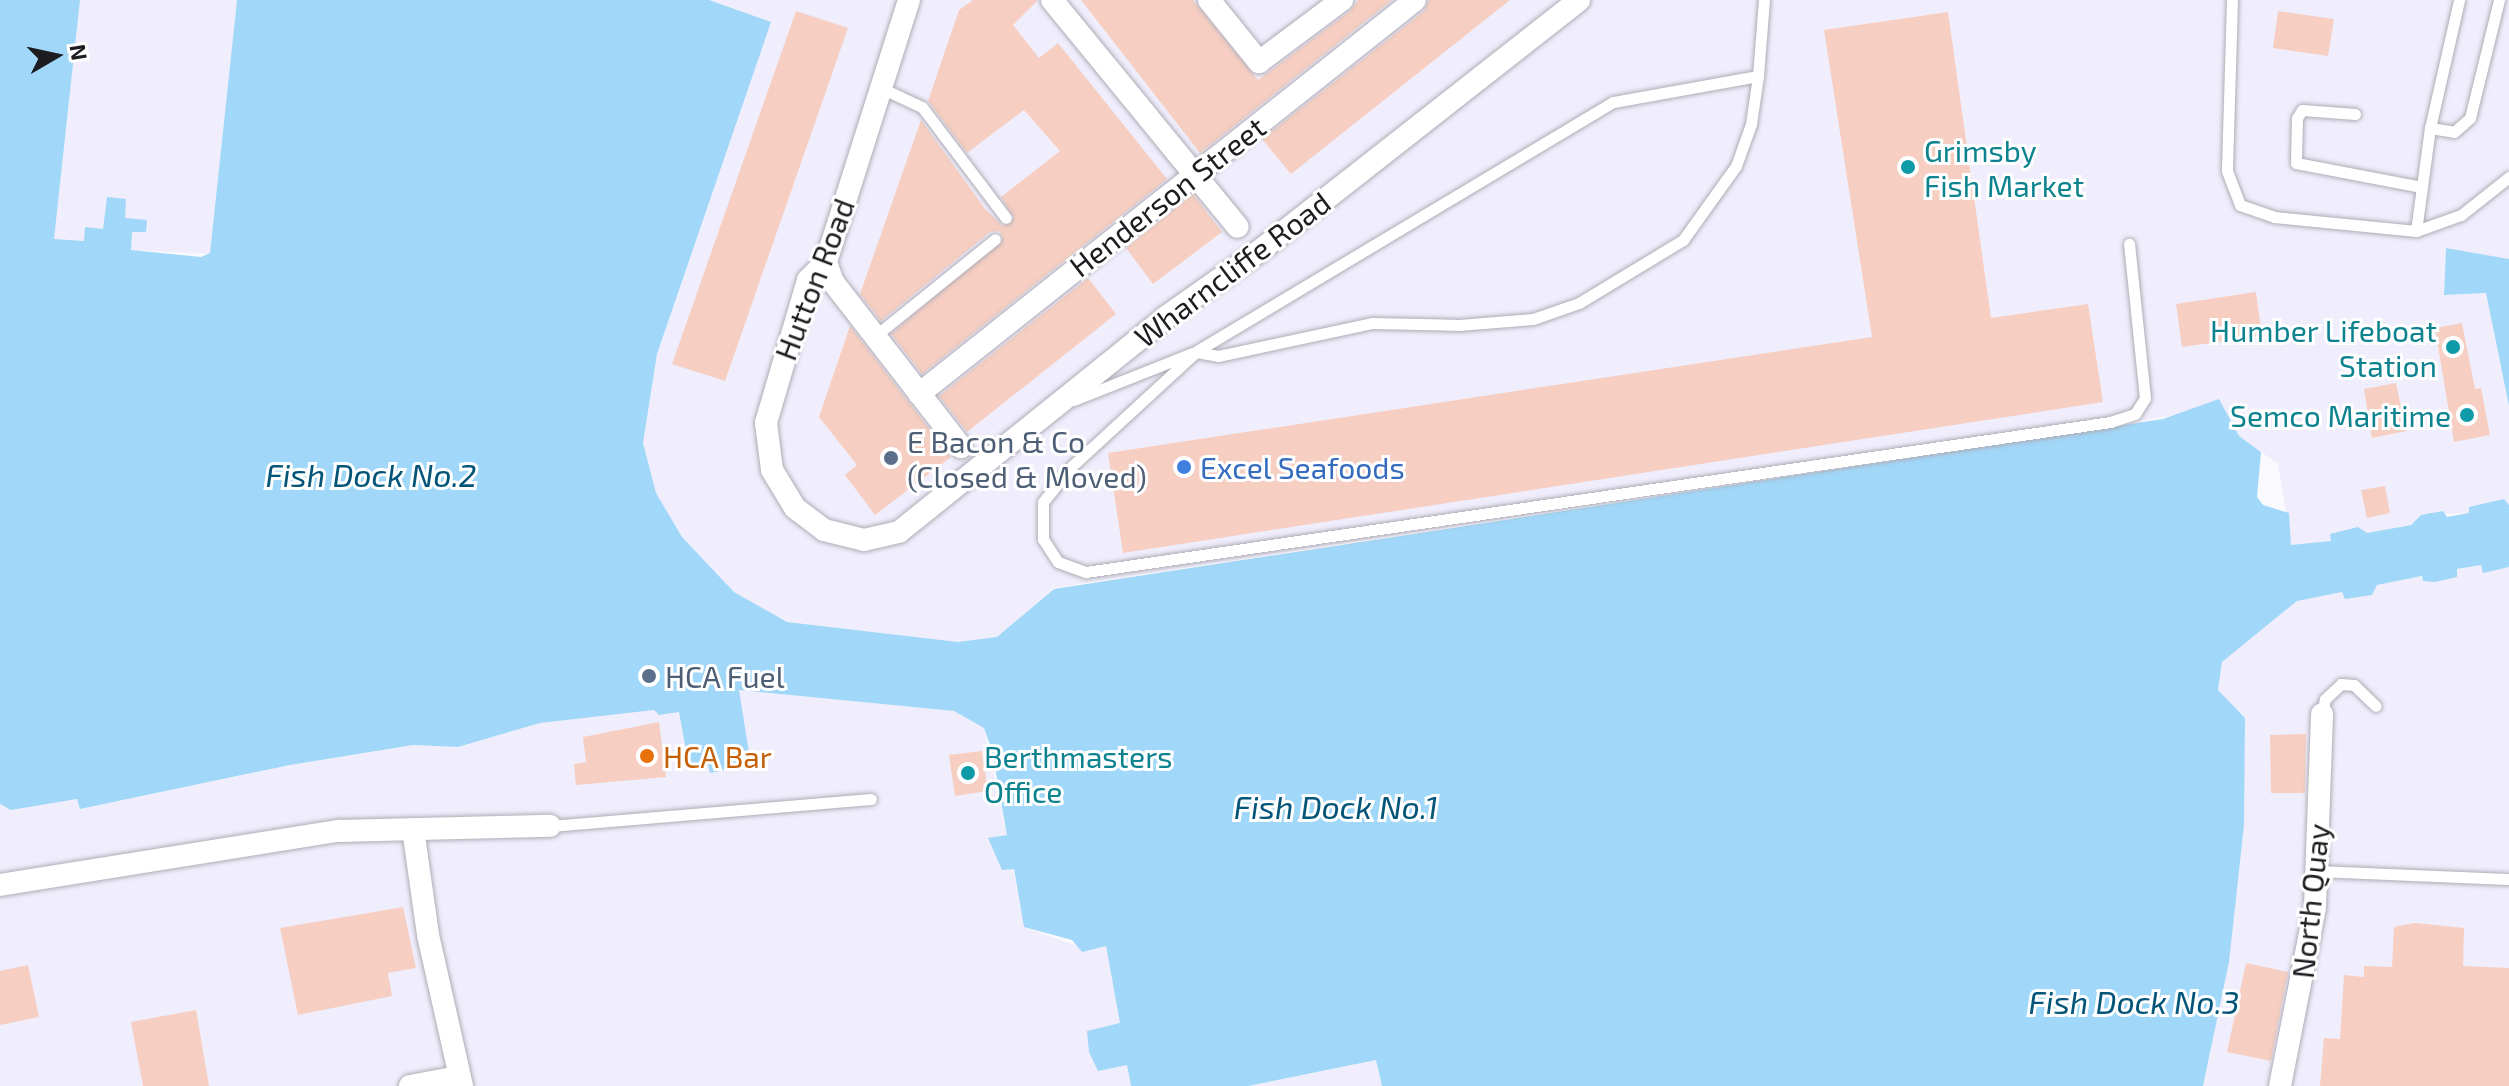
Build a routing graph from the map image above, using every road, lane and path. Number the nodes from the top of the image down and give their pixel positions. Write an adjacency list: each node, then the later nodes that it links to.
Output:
1 (909, 0): 12 (street, Hutton Road)
2 (1052, 0): 15 (street)
3 (1209, 0): 4 (street)
4 (1342, 0)
5 (1415, 0): 15 (street, Henderson Street)
6 (1579, 0): 27 (street, Wharncliffe Road)
7 (1764, 0): 11 (lane)
8 (2232, 0): 20 (lane)
9 (2459, 0): 14 (lane)
10 (2499, 0): 14 (lane)
11 (1758, 76): 25 (lane); 25 (lane)
12 (881, 88): 18 (lane); 23 (street, Hutton Road)
13 (2355, 114): 17 (lane)
14 (2430, 128): 17 (lane)
15 (1195, 174): 19 (street); 26 (street, Henderson Street)
16 (2509, 177): 20 (lane)
17 (2422, 187): 20 (lane)
18 (1006, 218)
19 (1238, 227)
20 (2416, 231)
21 (995, 239): 24 (lane)
22 (2129, 244): 25 (lane)
23 (826, 262): 24 (street); 29 (street, Hutton Road)
24 (875, 336): 26 (street)
25 (1196, 352): 27 (lane)
26 (919, 394): 28 (street)
27 (1051, 410): 29 (street, Wharncliffe Road)
28 (961, 447)
29 (885, 538)
30 (2376, 706): 31 (lane)
31 (2322, 714): 35 (street, North Quay)
32 (871, 799): 33 (lane)
33 (550, 826): 34 (street)
34 (413, 829): 37 (street); 38 (street)
35 (2317, 871): 36 (lane); 40 (street, North Quay)
36 (2508, 879)
37 (0, 885)
38 (460, 1082): 39 (street)
39 (410, 1086)
40 (2280, 1086)

